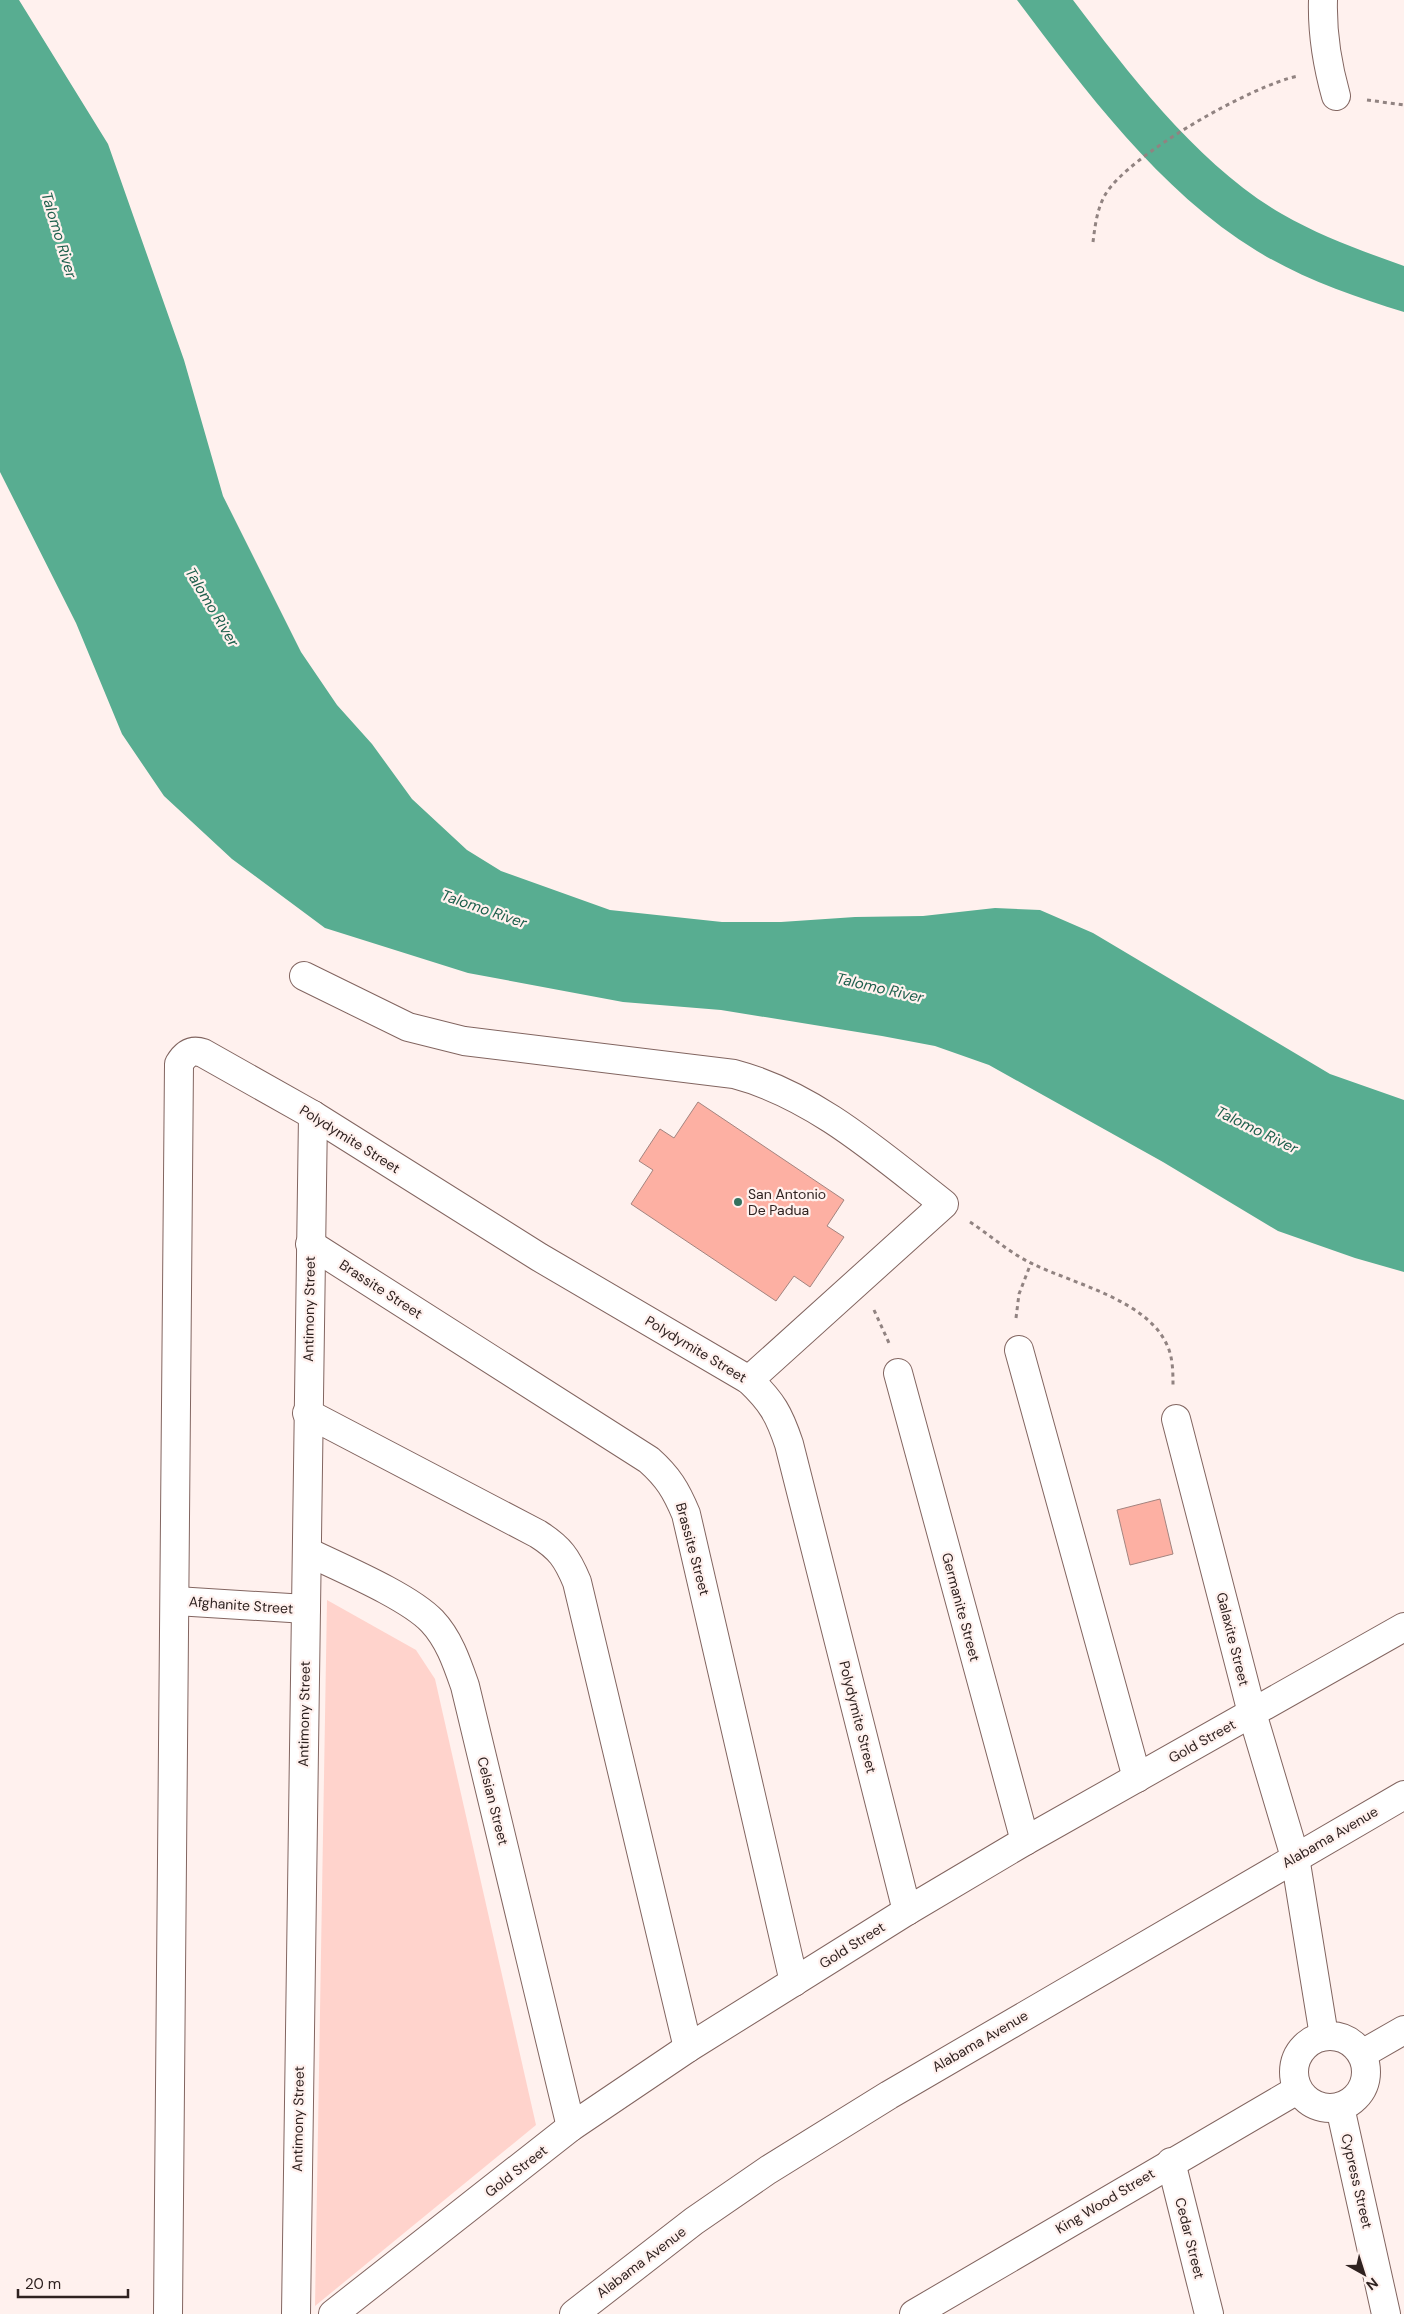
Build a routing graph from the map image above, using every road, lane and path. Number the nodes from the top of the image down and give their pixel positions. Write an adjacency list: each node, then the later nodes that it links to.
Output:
1 (1323, 0): 2 (street)
2 (1329, 69): 3 (street); 4 (path)
3 (1336, 96)
4 (1093, 242)
5 (304, 976): 7 (street)
6 (313, 1114): 8 (street, Antimony Street); 13 (street, Polydymite Street); 17 (street, Polydymite Street)
7 (944, 1204): 9 (path); 10 (street)
8 (310, 1244): 14 (street, Antimony Street); 26 (street, Brassite Street)
9 (1031, 1263): 11 (path); 15 (path)
10 (859, 1281): 12 (path); 13 (street)
11 (1019, 1350): 21 (street)
12 (898, 1373): 23 (street, Germanite Street)
13 (749, 1380): 25 (street, Polydymite Street)
14 (307, 1413): 16 (street, Antimony Street); 29 (street)
15 (1176, 1419): 20 (street, Galaxite Street)
16 (308, 1552): 18 (street, Antimony Street); 33 (street, Celsian Street)
17 (176, 1601): 18 (street, Afghanite Street); 35 (street)
18 (306, 1609): 36 (street, Antimony Street)
19 (1404, 1627): 20 (street, Gold Street)
20 (1252, 1713): 21 (street, Gold Street); 24 (street, Galaxite Street)
21 (1136, 1778): 23 (street, Gold Street)
22 (1404, 1795): 24 (street, Alabama Avenue)
23 (1025, 1841): 25 (street, Gold Street)
24 (1294, 1857): 28 (street); 38 (street, Alabama Avenue)
25 (907, 1911): 26 (street, Gold Street)
26 (794, 1982): 29 (street, Gold Street)
27 (1404, 2030): 30 (street)
28 (1324, 2036): 30 (street); 31 (street)
29 (688, 2048): 33 (street, Gold Street)
30 (1362, 2054): 32 (street)
31 (1298, 2090): 32 (street); 34 (street, King Wood Street)
32 (1340, 2107): 41 (street, Cypress Street)
33 (571, 2127): 37 (street, Gold Street)
34 (1171, 2162): 39 (street, King Wood Street); 40 (street, Cedar Street)
35 (168, 2314)
36 (296, 2314)
37 (333, 2314)
38 (574, 2314)
39 (914, 2314)
40 (1209, 2314)
41 (1386, 2314)

